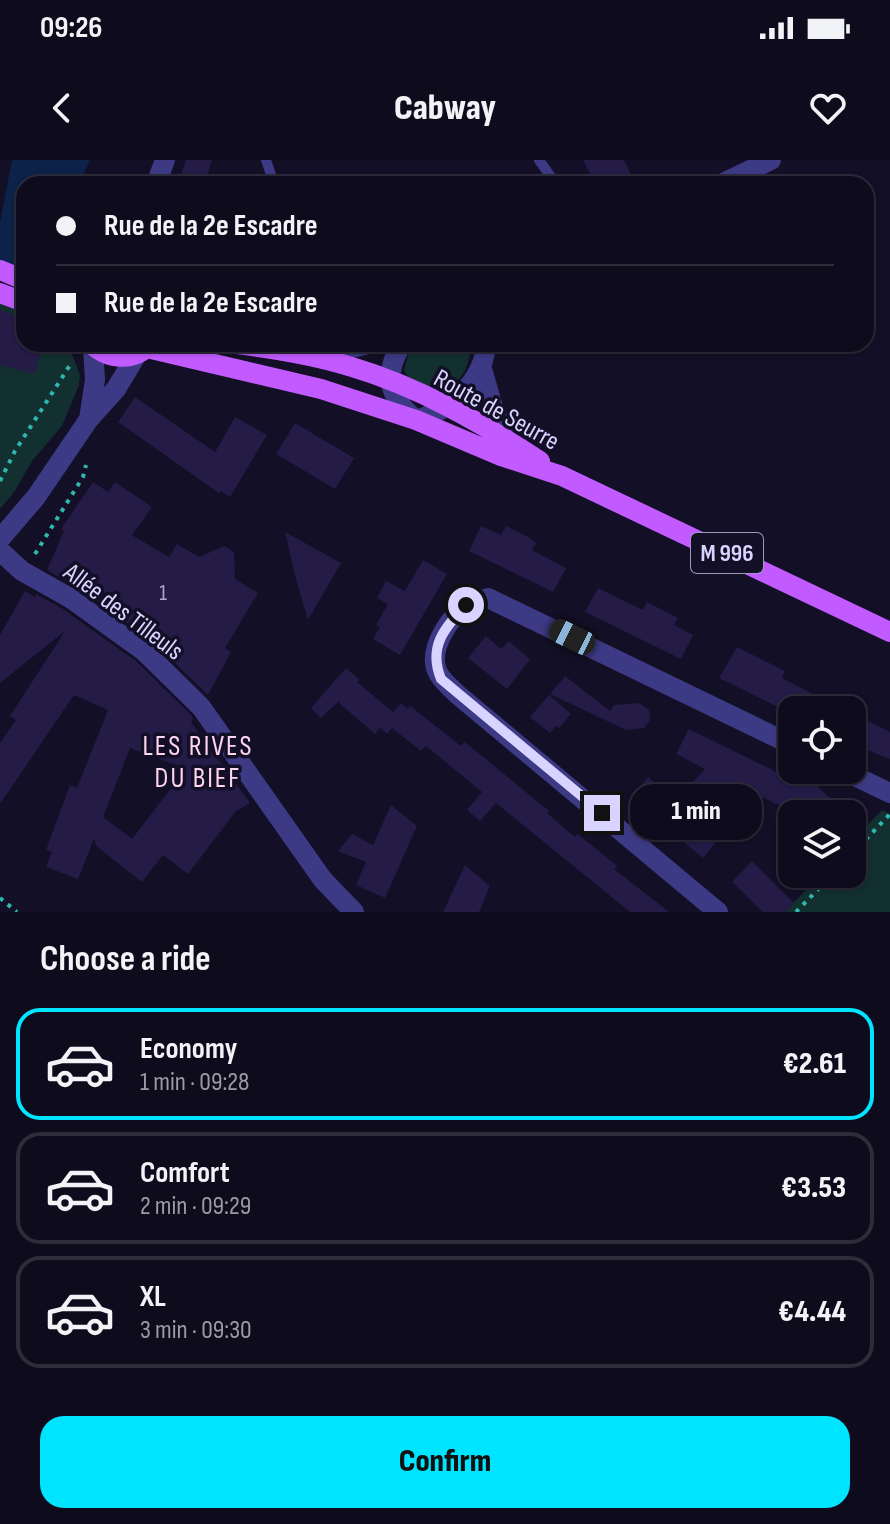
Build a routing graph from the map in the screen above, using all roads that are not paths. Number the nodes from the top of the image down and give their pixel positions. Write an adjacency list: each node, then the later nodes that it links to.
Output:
1 (771, 160): 2 (street)
2 (738, 176)
3 (89, 352): 14 (street)
4 (101, 352): 5 (main road)
5 (132, 352)
6 (143, 352): 14 (street)
7 (159, 352): 15 (main road, M 996)
8 (324, 352): 12 (main road, Route de Seurre / M 996)
9 (398, 352): 12 (street)
10 (485, 352): 11 (street)
11 (482, 369): 13 (street); 16 (street)
12 (389, 381): 13 (main road, Route de Seurre / M 996); 15 (street)
13 (446, 405): 15 (street); 16 (main road, Route de Seurre / M 996)
14 (89, 419): 18 (street)
15 (416, 420): 17 (main road, Route de Seurre / M 996)
16 (508, 440): 17 (main road, Route de Seurre / M 996)
17 (562, 476): 20 (main road, Route de Seurre / M 996)
18 (0, 539)
19 (0, 551): 24 (street, Allée des Tilleuls)
20 (890, 632)
21 (778, 738): 25 (street)
22 (866, 782): 23 (street)
23 (890, 793)
24 (354, 912)
25 (718, 912)

